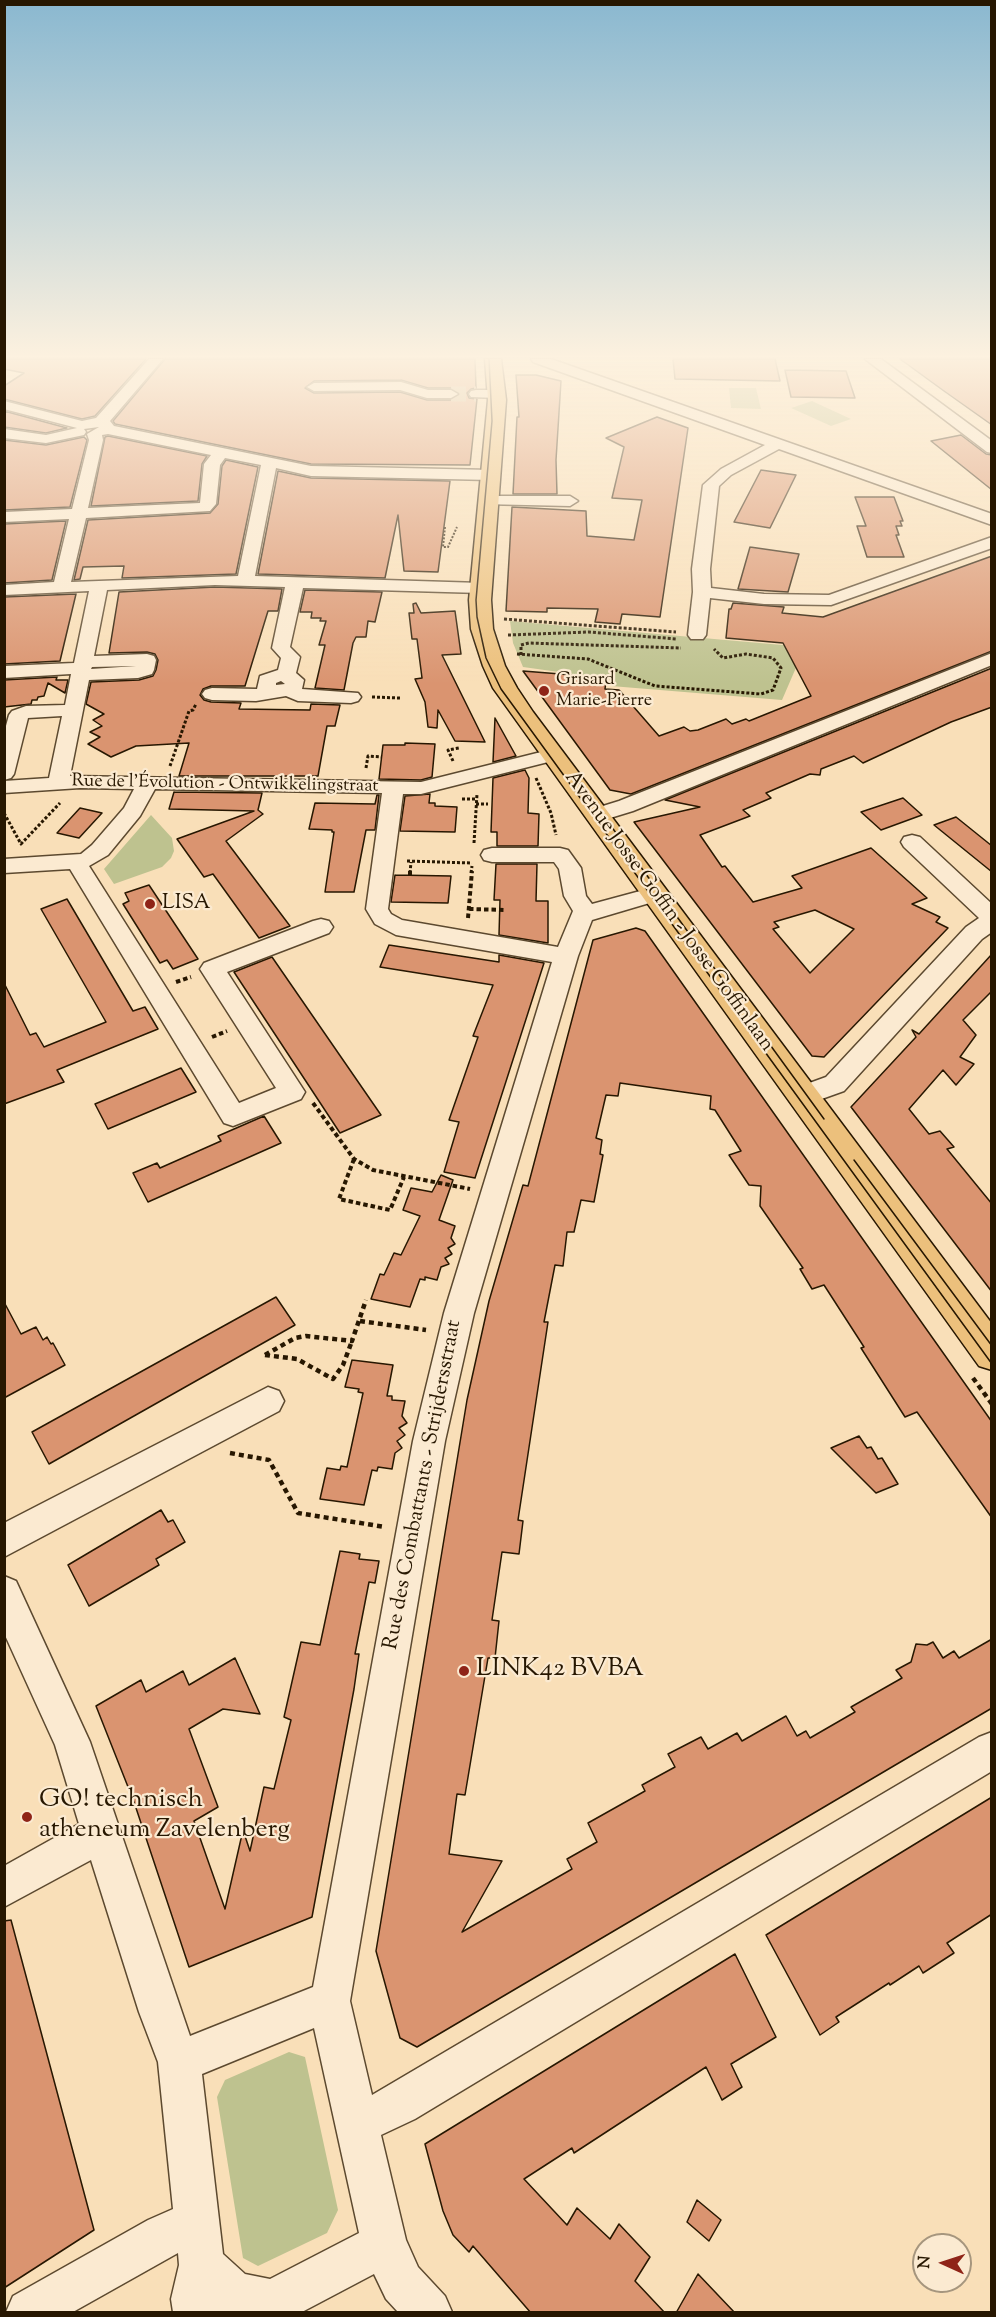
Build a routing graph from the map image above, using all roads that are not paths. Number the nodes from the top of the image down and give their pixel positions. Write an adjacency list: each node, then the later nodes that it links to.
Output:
1 (89, 467): 11 (street)
2 (212, 467): 11 (street)
3 (268, 467): 15 (street)
4 (288, 467): 8 (street)
5 (492, 467): 8 (main road, Avenue Josse Goffin - Josse Goffinlaan)
6 (735, 467): 21 (street)
7 (840, 467): 13 (street)
8 (491, 475): 9 (main road, Avenue Josse Goffin - Josse Goffinlaan)
9 (488, 501): 10 (street); 19 (main road, Avenue Josse Goffin - Josse Goffinlaan)
10 (570, 501)
11 (77, 514): 12 (street); 18 (street)
12 (4, 517)
13 (990, 519)
14 (992, 542): 21 (street)
15 (246, 580): 16 (street); 17 (street)
16 (296, 583): 19 (street); 26 (street)
17 (99, 586): 18 (street); 24 (street)
18 (61, 588): 20 (street)
19 (481, 588): 30 (main road, Avenue Josse Goffin - Josse Goffinlaan)
20 (4, 590)
21 (702, 592): 22 (street)
22 (691, 637)
23 (992, 658): 36 (street)
24 (82, 668): 25 (street); 29 (street)
25 (4, 672)
26 (282, 685): 27 (street); 28 (street)
27 (212, 694)
28 (351, 697)
29 (74, 710): 31 (street); 35 (street)
30 (553, 755): 34 (street, Rue de l'Évolution - Ontwikkelingstraat); 36 (main road, Avenue Josse Goffin - Josse Goffinlaan)
31 (4, 774)
32 (156, 784): 34 (street, Rue de l'Évolution - Ontwikkelingstraat); 35 (street, Rue de l'Évolution - Ontwikkelingstraat); 39 (street)
33 (4, 787): 35 (street, Rue de l'Évolution - Ontwikkelingstraat)
34 (393, 787): 45 (street)
35 (59, 793)
36 (597, 815): 41 (main road, Avenue Josse Goffin - Josse Goffinlaan)
37 (912, 842): 43 (street)
38 (482, 859): 42 (street)
39 (76, 862): 40 (street); 44 (street)
40 (4, 866)
41 (655, 894): 42 (street); 46 (main road, Avenue Josse Goffin - Josse Goffinlaan)
42 (586, 913): 45 (street, Rue des Combattants - Strijdersstraat)
43 (992, 919): 46 (street)
44 (312, 928)
45 (566, 956): 54 (street, Rue des Combattants - Strijdersstraat)
46 (802, 1096): 47 (main road, Avenue Josse Goffin - Josse Goffinlaan)
47 (992, 1354)
48 (268, 1401): 49 (street)
49 (4, 1541)
50 (4, 1593): 52 (street)
51 (992, 1750): 56 (street)
52 (102, 1832): 53 (street); 55 (street)
53 (4, 1888)
54 (329, 2001): 55 (street); 56 (street)
55 (179, 2062): 57 (street)
56 (357, 2124): 58 (street)
57 (199, 2243): 58 (street); 59 (street); 60 (street)
58 (384, 2244): 61 (street)
59 (28, 2313)
60 (196, 2313)
61 (429, 2313)

